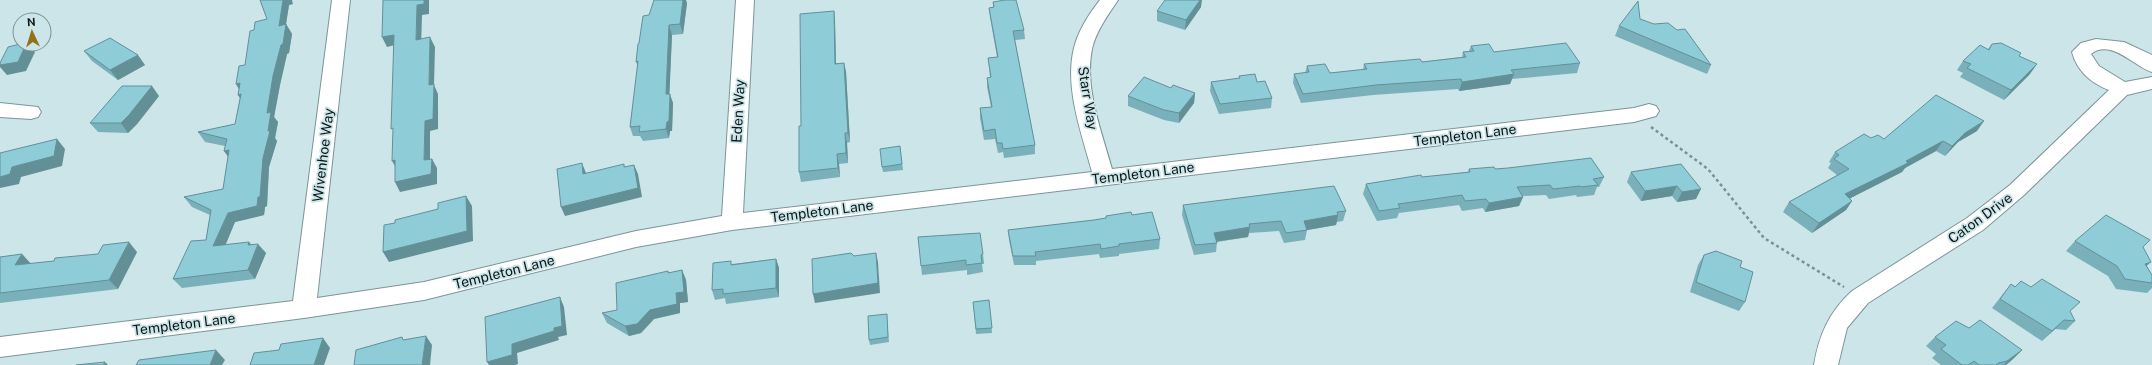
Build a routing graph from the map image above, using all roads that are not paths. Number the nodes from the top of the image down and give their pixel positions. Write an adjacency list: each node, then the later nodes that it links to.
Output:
1 (341, 0): 12 (street, Wivenhoe Way)
2 (745, 0): 11 (street, Eden Way)
3 (1109, 0): 10 (street, Starr Way)
4 (2149, 63): 6 (street)
5 (2152, 83): 6 (street, Caton Drive)
6 (2125, 89): 14 (street, Caton Drive)
7 (0, 110): 8 (street)
8 (31, 112)
9 (1642, 113): 10 (street, Templeton Lane)
10 (1104, 178): 11 (street, Templeton Lane)
11 (732, 222): 12 (street, Templeton Lane)
12 (304, 309): 13 (street, Templeton Lane)
13 (0, 346)
14 (1826, 365)

